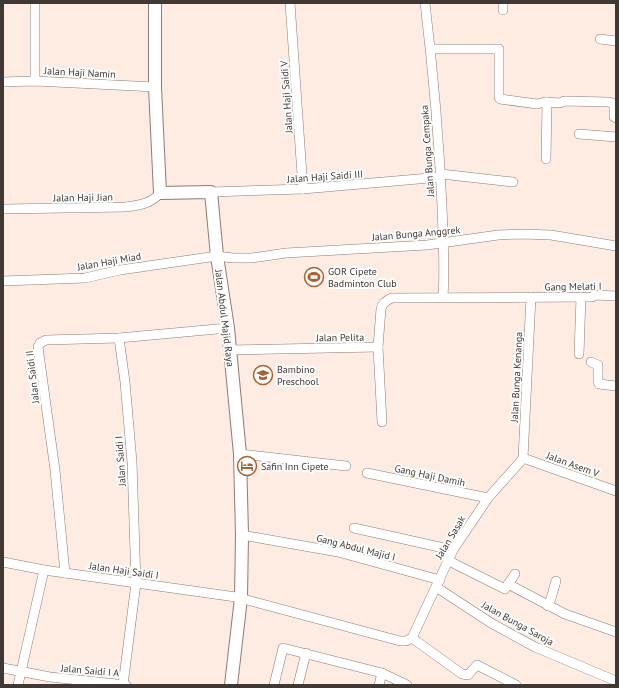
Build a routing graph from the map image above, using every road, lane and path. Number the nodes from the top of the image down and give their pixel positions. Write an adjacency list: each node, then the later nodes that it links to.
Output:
1 (35, 3): 8 (street)
2 (155, 3): 10 (street)
3 (290, 3): 18 (street, Jalan Haji Saidi V)
4 (425, 3): 7 (street, Jalan Bunga Cempaka)
5 (600, 40): 6 (street)
6 (616, 42)
7 (431, 49): 11 (street); 16 (street, Jalan Bunga Cempaka)
8 (35, 81): 9 (street, Jalan Haji Namin); 10 (street, Jalan Haji Namin)
9 (3, 82)
10 (155, 87): 20 (street)
11 (547, 102): 12 (street); 15 (street)
12 (616, 118)
13 (579, 134): 14 (street)
14 (616, 137)
15 (546, 159)
16 (441, 176): 17 (street, Jalan Haji Saidi III); 18 (street, Jalan Haji Saidi III); 22 (street, Jalan Bunga Cempaka)
17 (513, 182)
18 (303, 189): 19 (street, Jalan Haji Saidi III)
19 (211, 192): 20 (street); 24 (street, Jalan Abdul Majid Raya)
20 (160, 193): 21 (street, Jalan Haji Jian)
21 (3, 209)
22 (443, 243): 23 (street, Jalan Bunga Anggrek); 24 (street, Jalan Bunga Anggrek); 27 (street, Jalan Bunga Cempaka)
23 (616, 246)
24 (217, 256): 25 (street, Jalan Haji Miad); 30 (street, Jalan Abdul Majid Raya)
25 (3, 280)
26 (616, 296): 29 (street, Gang Melati I)
27 (443, 297): 28 (street, Jalan Pelita); 32 (street, Jalan Pelita)
28 (531, 297): 29 (street, Gang Melati I); 39 (street, Jalan Bunga Kenanga)
29 (580, 297): 34 (street)
30 (228, 328): 31 (street, Jalan Saidi II); 33 (street, Jalan Abdul Majid Raya)
31 (119, 338): 50 (street, Jalan Saidi II); 53 (street, Jalan Saidi I)
32 (378, 347): 33 (street, Jalan Pelita); 37 (street)
33 (229, 350): 38 (street, Jalan Abdul Majid Raya)
34 (579, 354)
35 (591, 362): 36 (street)
36 (616, 386)
37 (382, 422)
38 (240, 454): 40 (street); 45 (street, Jalan Abdul Majid Raya)
39 (523, 458): 42 (street, Jalan Asem V); 43 (street, Jalan Sasak)
40 (346, 466)
41 (367, 473): 43 (street, Gang Haji Damih)
42 (616, 491)
43 (488, 498): 46 (street, Jalan Sasak)
44 (354, 528): 46 (street)
45 (242, 535): 54 (street, Gang Abdul Majid I); 56 (street, Jalan Abdul Majid Raya)
46 (453, 550): 47 (street, Jalan Sasak)
47 (447, 560): 54 (street, Jalan Sasak); 55 (street)
48 (3, 562): 49 (street, Jalan Haji Saidi I)
49 (44, 570): 50 (street, Jalan Haji Saidi I); 62 (street)
50 (65, 573): 53 (street, Jalan Haji Saidi I)
51 (515, 574): 55 (street)
52 (556, 581): 57 (street)
53 (136, 583): 56 (street, Jalan Haji Saidi I); 67 (street, Jalan Saidi I A)
54 (438, 584): 59 (street, Jalan Sasak); 64 (street, Jalan Bunga Saroja)
55 (508, 584): 57 (street)
56 (241, 598): 59 (street); 68 (street, Jalan Abdul Majid Raya)
57 (548, 606): 58 (street)
58 (616, 632)
59 (412, 638): 73 (street)
60 (306, 653): 63 (street); 69 (street); 70 (street)
61 (3, 668): 62 (street, Jalan Saidi I A)
62 (21, 672): 65 (street, Jalan Saidi I A); 66 (street)
63 (382, 673): 71 (street); 72 (street)
64 (616, 681)
65 (88, 683): 67 (street, Jalan Saidi I A)
66 (18, 685)
67 (124, 685)
68 (231, 685)
69 (274, 685)
70 (298, 685)
71 (379, 685)
72 (407, 685)
73 (516, 685)

